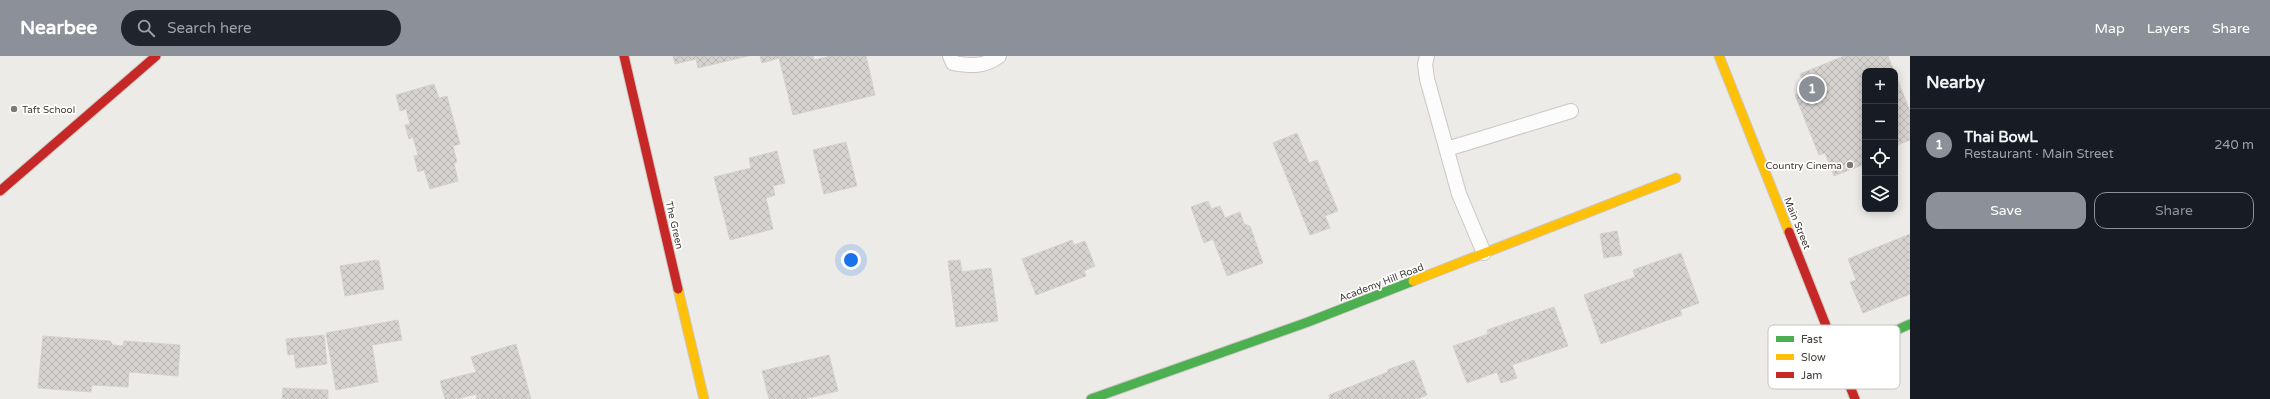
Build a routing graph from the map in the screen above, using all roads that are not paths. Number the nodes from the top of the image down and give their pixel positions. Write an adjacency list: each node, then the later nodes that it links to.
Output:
1 (156, 56): 10 (street)
2 (624, 56): 16 (street, The Green)
3 (950, 56): 4 (lane)
4 (999, 56)
5 (1427, 56): 8 (lane)
6 (1719, 56): 13 (street, Main Street)
7 (1571, 111): 8 (lane)
8 (1447, 150): 11 (lane)
9 (1676, 178): 11 (street, Academy Hill Road)
10 (0, 191)
11 (1484, 253): 17 (street, Academy Hill Road)
12 (1910, 324): 14 (street)
13 (1827, 325)
14 (1900, 329)
15 (1852, 389): 18 (street, Main Street)
16 (704, 399)
17 (1091, 399)
18 (1856, 399)

